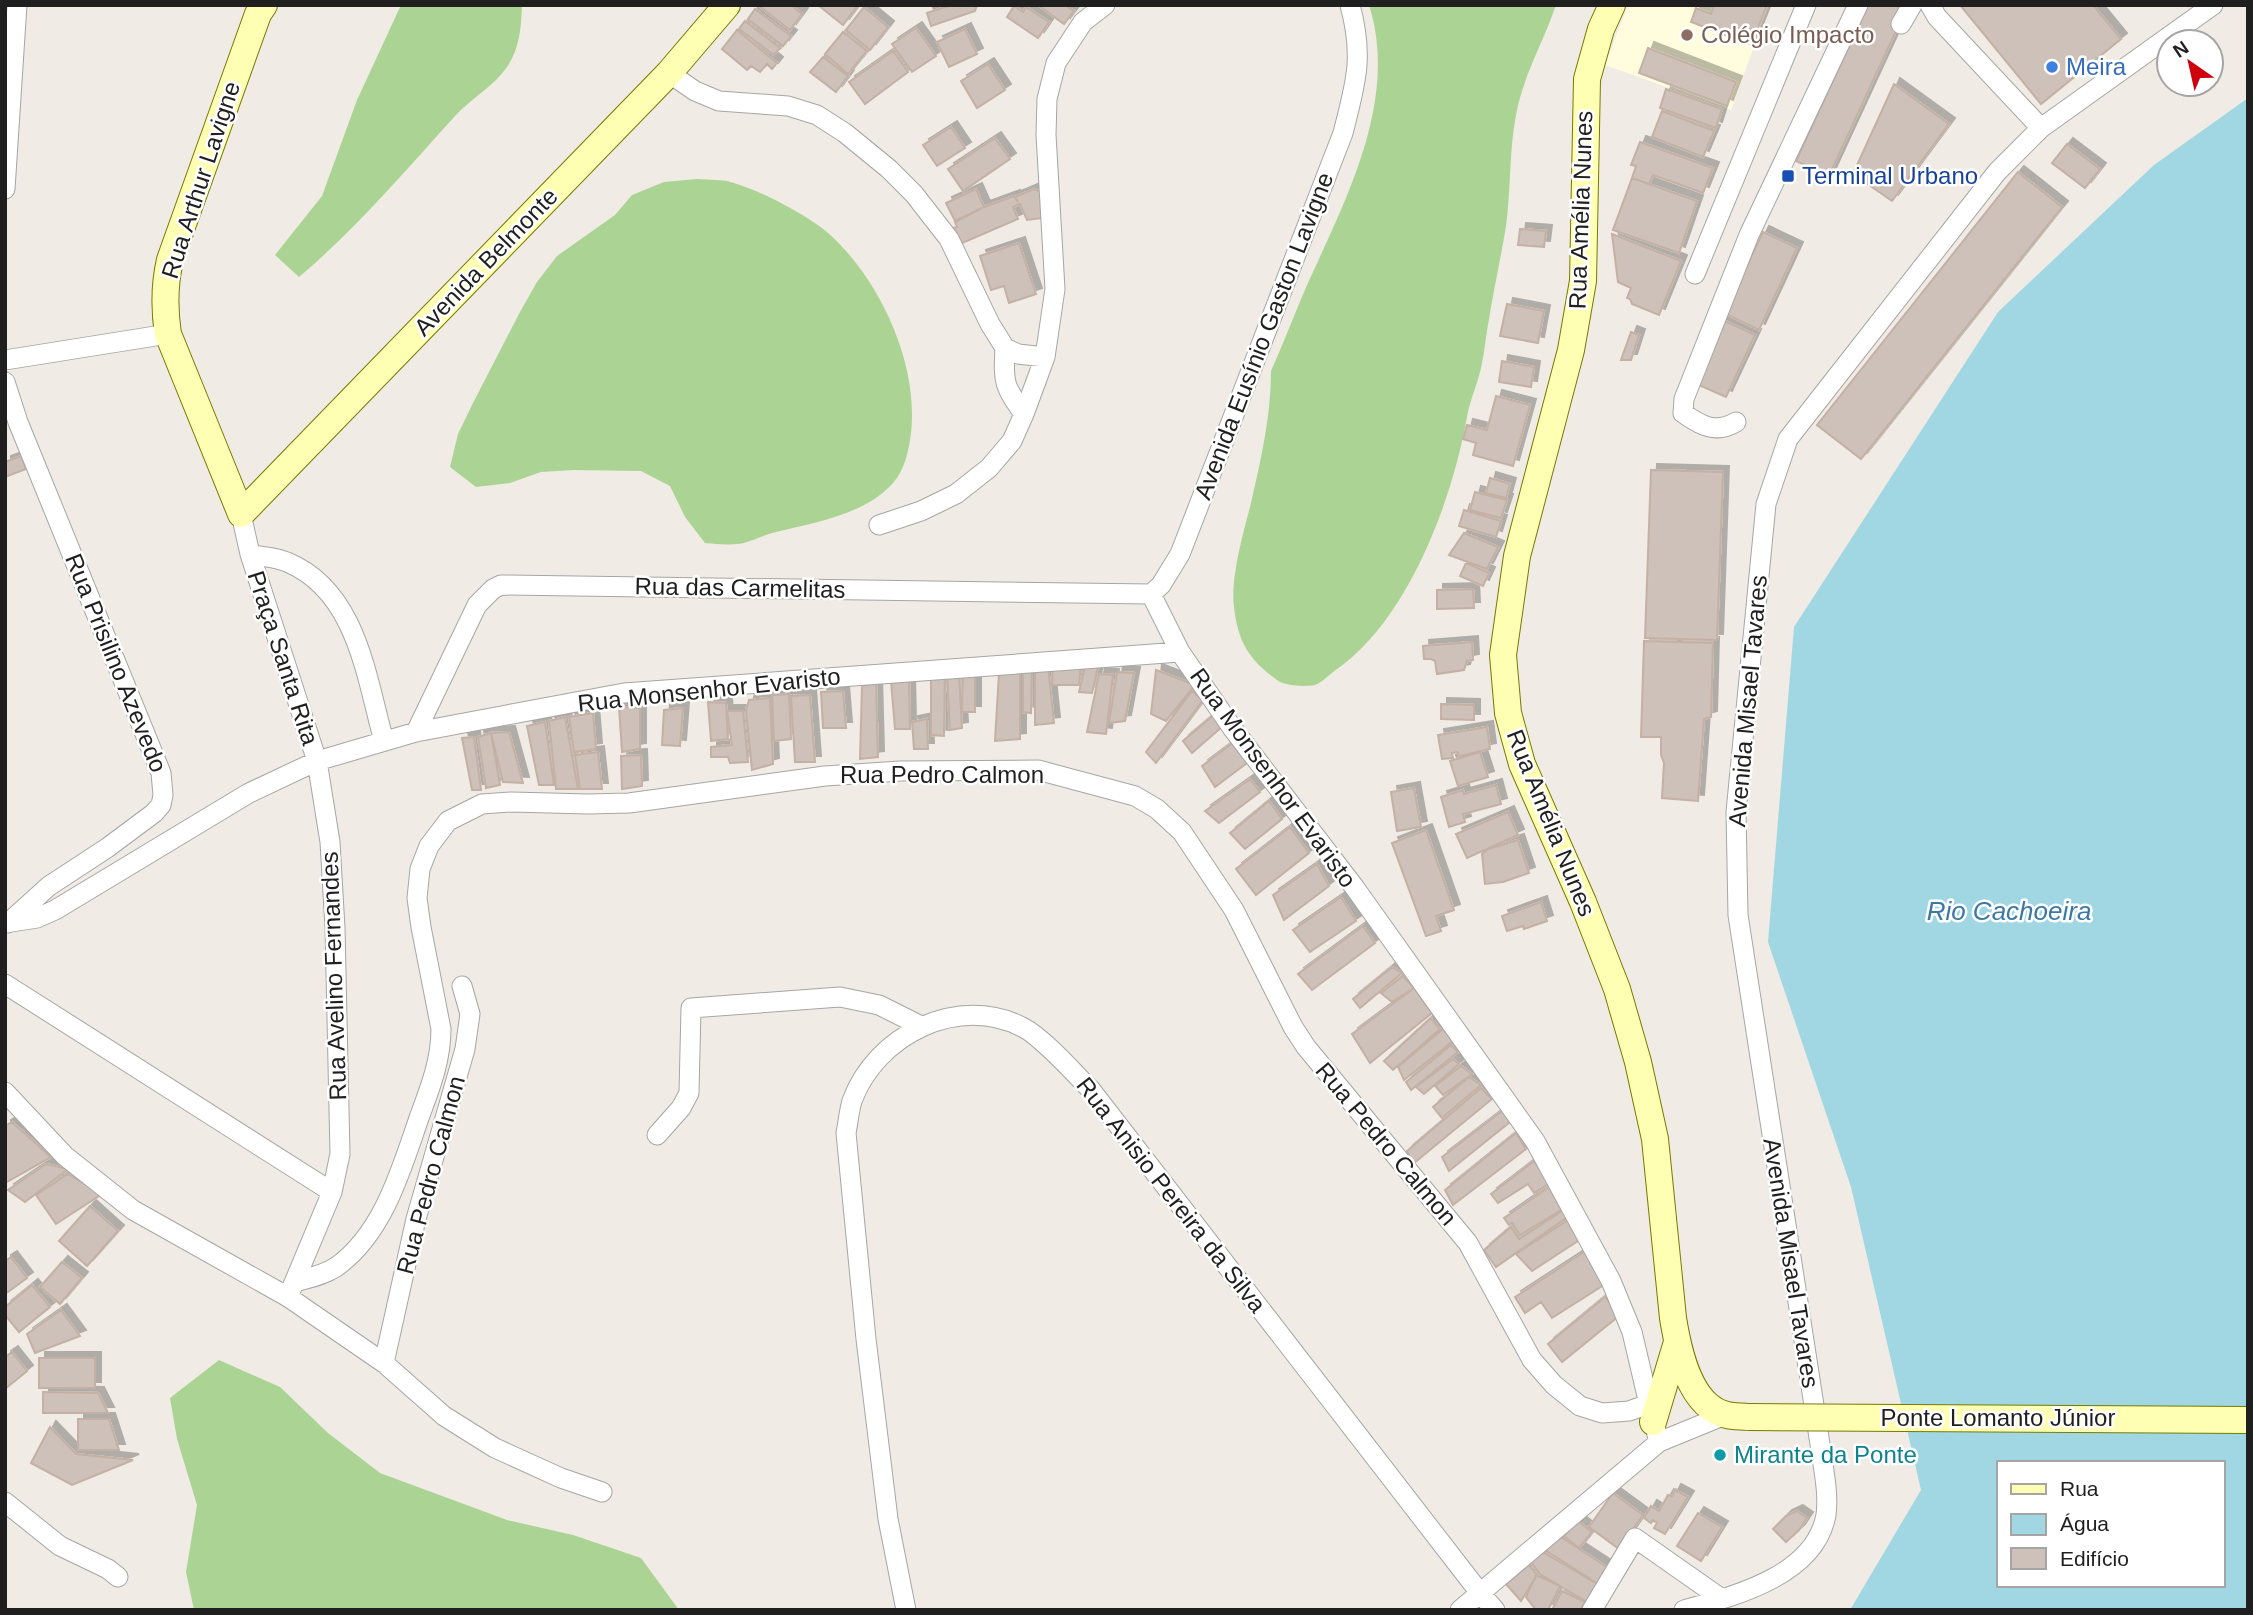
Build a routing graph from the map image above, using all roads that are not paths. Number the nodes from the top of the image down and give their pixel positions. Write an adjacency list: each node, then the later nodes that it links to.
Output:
1 (17, 5): 15 (street)
2 (264, 5): 17 (main road, Rua Arthur Lavigne)
3 (727, 5): 13 (main road, Avenida Belmonte)
4 (1105, 5): 19 (street)
5 (1350, 5): 27 (street, Avenida Eusínio Gaston Lavigne)
6 (1612, 5): 40 (main road, Rua Amélia Nunes)
7 (1806, 5): 16 (street)
8 (1858, 5): 23 (street)
9 (1912, 5): 12 (street)
10 (1930, 5): 14 (street)
11 (2213, 5): 14 (street, Avenida Misael Tavares)
12 (1901, 24)
13 (669, 74): 18 (street); 24 (main road, Avenida Belmonte)
14 (2041, 128): 49 (street, Avenida Misael Tavares)
15 (5, 189)
16 (1695, 274)
17 (168, 334): 20 (street); 24 (main road, Rua Arthur Lavigne)
18 (1005, 348): 19 (street); 22 (street)
19 (1045, 357): 22 (street)
20 (5, 360)
21 (5, 382): 32 (street, Rua Prisilino Azevedo)
22 (1024, 414): 25 (street)
23 (1736, 422)
24 (241, 514): 26 (street, Praça Santa Rita)
25 (879, 525)
26 (250, 554): 30 (street, Praça Santa Rita); 31 (street, Praça Santa Rita)
27 (1151, 594): 28 (street); 29 (street, Rua das Carmelitas)
28 (1180, 652): 29 (street, Rua Monsenhor Evaristo); 44 (street, Rua Monsenhor Evaristo)
29 (416, 732): 30 (street, Rua Monsenhor Evaristo)
30 (384, 741): 31 (street, Rua Monsenhor Evaristo)
31 (317, 761): 32 (street, Rua Monsenhor Evaristo); 38 (street, Rua Avelino Fernandes)
32 (7, 923)
33 (5, 984): 38 (street)
34 (462, 986): 41 (street, Rua Pedro Calmon)
35 (921, 1026): 37 (street); 48 (street, Rua Anisio Pereira da Silva); 50 (street, Rua Anisio Pereira da Silva)
36 (5, 1091): 39 (street)
37 (657, 1135)
38 (332, 1192): 39 (street, Rua Avelino Fernandes)
39 (291, 1289): 41 (street); 44 (street, Rua Pedro Calmon)
40 (1677, 1342): 42 (main road, Rua Amélia Nunes); 44 (main road)
41 (383, 1363): 45 (street)
42 (1737, 1416): 43 (main road, Ponte Lomanto Júnior, bridge); 44 (street)
43 (2248, 1420)
44 (1654, 1422): 48 (street)
45 (602, 1492)
46 (5, 1503): 47 (street)
47 (118, 1577)
48 (1480, 1593): 51 (street); 52 (street, Rua Anisio Pereira da Silva)
49 (1722, 1600): 53 (street); 54 (street, Avenida Misael Tavares)
50 (906, 1610)
51 (1460, 1610)
52 (1494, 1610)
53 (1592, 1610)
54 (1684, 1610)

